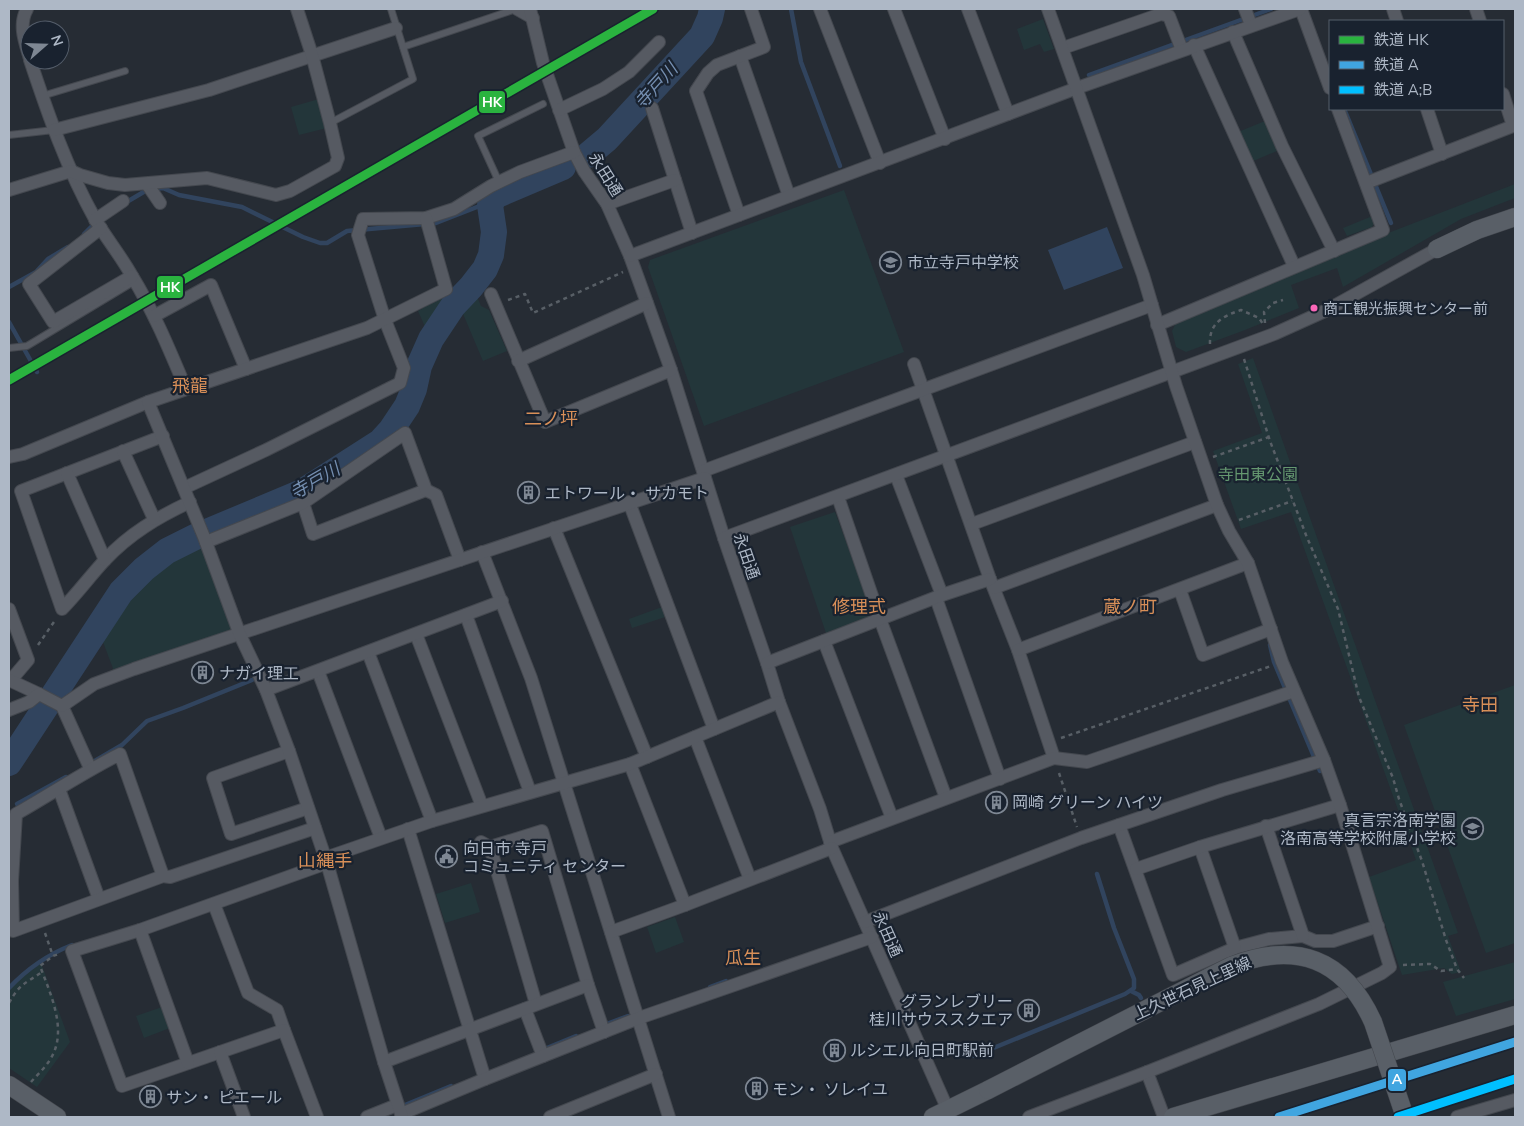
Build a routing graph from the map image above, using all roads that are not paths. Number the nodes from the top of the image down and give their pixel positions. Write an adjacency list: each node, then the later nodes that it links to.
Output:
1 (297, 9): 19 (street)
2 (391, 9): 13 (lane)
3 (516, 9): 11 (street); 16 (lane)
4 (751, 9): 20 (street)
5 (820, 9): 39 (street)
6 (894, 9): 36 (street)
7 (968, 9): 32 (street)
8 (1048, 9): 17 (street)
9 (1245, 9): 12 (street)
10 (1301, 9): 12 (street); 23 (street)
11 (531, 13): 29 (street, 永田通)
12 (1251, 25): 14 (street)
13 (396, 28): 16 (lane); 19 (street)
14 (1234, 32): 18 (street); 56 (street)
15 (659, 42): 29 (street)
16 (403, 47): 33 (lane)
17 (1063, 48): 18 (street); 24 (street)
18 (1188, 48): 24 (street); 58 (street)
19 (312, 55): 33 (street); 34 (street)
20 (740, 56): 46 (street); 50 (street)
21 (34, 70): 25 (street)
22 (125, 71): 25 (lane)
23 (1329, 85)
24 (1077, 88): 32 (street); 62 (street)
25 (42, 96): 34 (street)
26 (1504, 97): 38 (street)
27 (544, 104): 42 (lane)
28 (652, 108): 41 (street)
29 (560, 110): 37 (street, 永田通)
30 (1338, 110): 43 (street)
31 (1427, 110): 38 (street)
32 (1008, 114): 36 (street)
33 (330, 123): 44 (street)
34 (54, 130): 35 (lane); 40 (street)
35 (9, 135)
36 (945, 139): 39 (street)
37 (574, 152): 42 (street); 49 (street, 永田通)
38 (1442, 154): 43 (street)
39 (880, 163): 46 (street)
40 (71, 171): 44 (street); 45 (street); 53 (street)
41 (675, 180): 49 (street); 54 (street)
42 (499, 182): 52 (street)
43 (1366, 183): 56 (street)
44 (147, 184): 48 (street)
45 (9, 190)
46 (789, 196): 50 (street)
47 (123, 201): 53 (street)
48 (160, 203)
49 (607, 204): 57 (street, 永田通)
50 (739, 215): 54 (street)
51 (1515, 216): 55 (main road)
52 (426, 218): 64 (street); 64 (street)
53 (98, 224): 59 (street); 59 (street)
54 (692, 233): 57 (street)
55 (1437, 249): 71 (street)
56 (1334, 251): 58 (street)
57 (630, 256): 61 (street, 永田通)
58 (1294, 266): 65 (street)
59 (134, 279): 63 (street); 66 (lane)
60 (493, 300): 67 (street)
61 (647, 303): 67 (street); 70 (street, 永田通)
62 (1152, 305): 65 (street); 73 (street)
63 (154, 316): 69 (street); 72 (street)
64 (385, 320): 69 (street); 83 (street)
65 (1157, 324): 71 (street)
66 (9, 348)
67 (518, 360): 70 (street)
68 (914, 364): 73 (street)
69 (246, 369): 72 (street)
70 (671, 370): 81 (street, 永田通)
71 (1172, 373): 76 (street); 78 (street)
72 (186, 389): 74 (street)
73 (923, 389): 78 (street); 81 (street)
74 (148, 402): 75 (street); 79 (street)
75 (163, 436): 77 (street); 83 (street)
76 (1194, 442): 89 (street); 91 (street)
77 (123, 451): 80 (street); 90 (street)
78 (947, 455): 82 (street); 91 (street)
79 (9, 457)
80 (67, 473): 96 (street); 96 (street)
81 (704, 474): 87 (street); 94 (street, 永田通)
82 (896, 475): 85 (street); 101 (street)
83 (184, 488): 86 (street)
84 (426, 490): 88 (street); 88 (street); 97 (street)
85 (838, 497): 94 (street); 105 (street)
86 (190, 502): 90 (street); 93 (street)
87 (629, 502): 92 (street); 120 (street)
88 (303, 503): 93 (street)
89 (1217, 505): 98 (street); 99 (street)
90 (154, 519): 96 (street)
91 (972, 524): 99 (street)
92 (554, 528): 95 (street); 123 (street)
93 (203, 535): 107 (street)
94 (724, 538): 112 (street, 永田通)
95 (482, 552): 97 (street); 102 (street)
96 (105, 560)
97 (460, 560): 107 (street)
98 (1248, 563): 100 (street); 106 (street)
99 (992, 583): 101 (street); 110 (street)
100 (1180, 590): 106 (street); 110 (street)
101 (939, 596): 105 (street); 128 (street)
102 (502, 601): 104 (street); 129 (street)
103 (9, 609): 114 (street)
104 (466, 616): 108 (street); 131 (street)
105 (880, 619): 109 (street); 132 (street)
106 (1271, 629): 116 (street)
107 (240, 634): 115 (street); 117 (street)
108 (416, 634): 111 (street); 134 (street)
109 (824, 641): 112 (street); 136 (street)
110 (1018, 650): 124 (street)
111 (368, 652): 113 (street); 137 (street)
112 (767, 663): 118 (street, 永田通)
113 (318, 670): 115 (street); 142 (street)
114 (10, 680): 117 (street)
115 (266, 690): 122 (street)
116 (1294, 691): 124 (street); 125 (street)
117 (51, 700): 119 (street); 127 (street)
118 (779, 702): 120 (street); 143 (street, 永田通)
119 (9, 710)
120 (714, 729): 121 (street)
121 (695, 737): 123 (street); 148 (street)
122 (289, 751): 135 (street); 135 (street)
123 (647, 757): 126 (street)
124 (1054, 758): 128 (street)
125 (1324, 760): 133 (street); 138 (street)
126 (630, 764): 129 (street); 151 (street)
127 (90, 768): 130 (street); 147 (street)
128 (1000, 778): 132 (street)
129 (563, 783): 131 (street); 155 (street)
130 (59, 790): 149 (street); 149 (street)
131 (530, 792): 134 (street)
132 (946, 798): 136 (street)
133 (1340, 805): 139 (street); 153 (street)
134 (482, 806): 137 (street)
135 (308, 808): 140 (street)
136 (892, 818): 143 (street)
137 (432, 821): 141 (street)
138 (1119, 825): 146 (street); 152 (street)
139 (1266, 826): 144 (street); 156 (street)
140 (315, 828): 145 (street); 147 (street)
141 (408, 829): 142 (street); 163 (street)
142 (381, 838): 145 (street)
143 (831, 845): 148 (street); 152 (street, 永田通)
144 (1200, 847): 146 (street); 158 (street)
145 (326, 860): 150 (street); 168 (street)
146 (1136, 868): 158 (street)
147 (163, 876): 149 (street)
148 (750, 879): 151 (street)
149 (99, 899)
150 (214, 904): 154 (street); 164 (street)
151 (685, 906): 155 (street)
152 (865, 922): 157 (street, 永田通)
153 (1378, 926): 156 (street); 170 (street)
154 (140, 930): 169 (street); 169 (street)
155 (611, 932): 162 (street)
156 (1303, 936): 158 (street)
157 (872, 937): 162 (street); 176 (street, 永田通)
158 (1235, 948)
159 (588, 986): 160 (street); 160 (street); 165 (street)
160 (530, 1006): 163 (street); 167 (street)
161 (1515, 1015): 185 (main road)
162 (639, 1018): 165 (street); 171 (street)
163 (469, 1029): 168 (street); 172 (street)
164 (284, 1030): 166 (street); 179 (street)
165 (604, 1032): 167 (street)
166 (220, 1052): 169 (street); 178 (street)
167 (543, 1056): 172 (street)
168 (384, 1062): 175 (street)
169 (188, 1063)
170 (1147, 1072): 183 (street); 184 (street)
171 (656, 1074): 181 (street); 182 (street)
172 (485, 1079): 175 (street)
173 (9, 1086): 177 (main road)
174 (1515, 1100): 187 (street)
175 (400, 1112): 180 (street)
176 (945, 1115): 186 (main road, 上久世石見上里線, bridge)
177 (57, 1117)
178 (244, 1117)
179 (318, 1117)
180 (367, 1117)
181 (550, 1117)
182 (669, 1117)
183 (1028, 1117)
184 (1164, 1117)
185 (1173, 1117)
186 (1405, 1117)
187 (1457, 1117)

